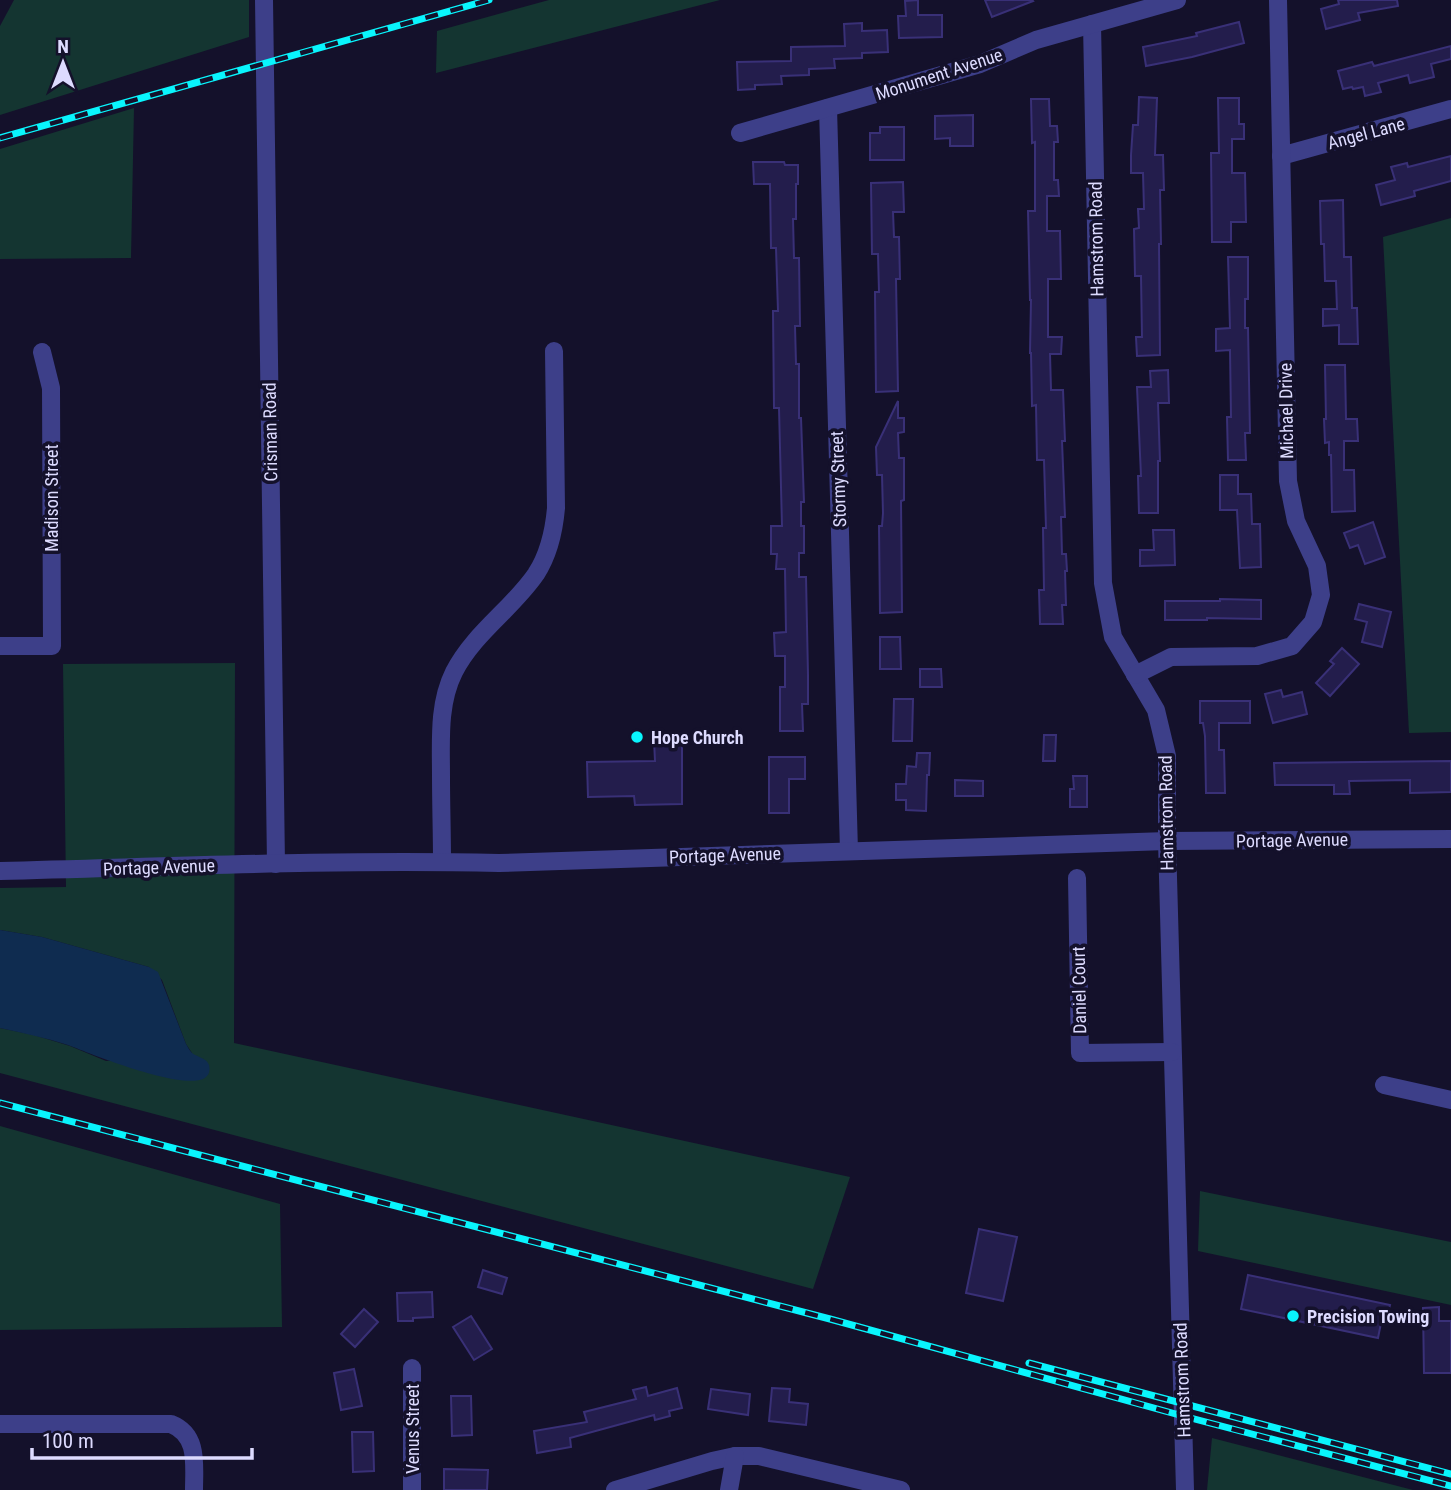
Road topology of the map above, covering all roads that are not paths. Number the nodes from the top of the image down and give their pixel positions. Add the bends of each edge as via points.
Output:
1 (264, 0) edge
2 (1177, 0) edge
3 (1278, 0) edge
4 (1092, 24) junction
5 (828, 108) junction
6 (1451, 109) edge
7 (740, 132) dead end
8 (1281, 156) junction
9 (554, 351) dead end
10 (42, 352) dead end
11 (0, 646) edge
12 (1135, 675) junction
13 (1451, 839) edge
14 (1167, 841) junction
15 (849, 851) junction
16 (442, 862) junction
17 (276, 864) junction
18 (0, 872) edge
19 (1077, 878) dead end
20 (1172, 1052) junction
21 (1384, 1085) dead end
22 (1451, 1100) edge
23 (412, 1368) dead end
24 (0, 1424) edge
25 (735, 1456) junction
26 (194, 1490) edge
27 (412, 1490) edge
28 (615, 1490) edge
29 (729, 1490) edge
30 (901, 1490) edge
31 (1185, 1490) edge

1 - 17 street, Crisman Road
2 - 4 street, Monument Avenue
3 - 8 street, Michael Drive
4 - 5 street, Monument Avenue via 1036,40 980,64
4 - 12 street, Hamstrom Road via 1103,583 1113,637
5 - 7 street, Monument Avenue
5 - 15 street, Stormy Street
6 - 8 street, Angel Lane
8 - 12 street, Michael Drive via 1288,481 1296,521 1317,566 1321,595 1313,622 1292,646 1257,656 1171,657
9 - 16 street via 553,532 535,575 468,649 448,687 441,723
10 - 11 street, Madison Street via 51,388 52,646
12 - 14 street, Hamstrom Road via 1156,710 1167,756
13 - 14 street, Portage Avenue
14 - 15 street, Portage Avenue
14 - 20 street, Hamstrom Road
15 - 16 street, Portage Avenue
16 - 17 street, Portage Avenue
17 - 18 street, Portage Avenue
19 - 20 street, Daniel Court via 1080,1053
20 - 31 street, Hamstrom Road
21 - 22 street
23 - 27 street, Venus Street
24 - 26 street via 171,1424 192,1444
25 - 28 street
25 - 29 street
25 - 30 street via 759,1456

